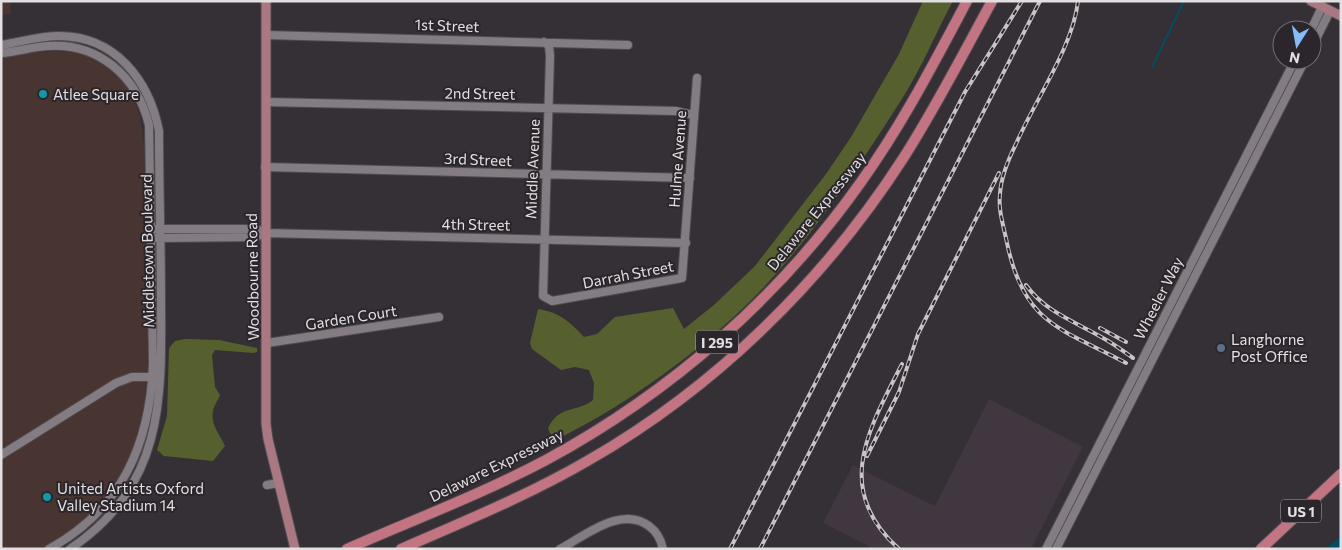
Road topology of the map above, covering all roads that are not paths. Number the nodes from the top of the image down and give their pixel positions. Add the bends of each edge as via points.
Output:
1 (266, 1) edge
2 (967, 1) edge
3 (992, 1) edge
4 (1311, 1) edge
5 (1326, 9) junction
6 (1341, 16) edge
7 (1318, 20) edge
8 (1322, 20) edge
9 (266, 35) junction
10 (544, 42) junction
11 (1, 45) edge
12 (628, 45) dead end
13 (1, 53) edge
14 (1290, 70) edge
15 (1300, 70) edge
16 (697, 78) dead end
17 (266, 102) junction
18 (548, 108) junction
19 (694, 115) junction
20 (265, 168) junction
21 (546, 174) junction
22 (690, 178) junction
23 (150, 229) junction
24 (265, 233) junction
25 (161, 234) junction
26 (151, 238) junction
27 (544, 239) junction
28 (686, 243) junction
29 (546, 299) joint
30 (438, 318) dead end
31 (267, 344) junction
32 (152, 377) junction
33 (162, 379) junction
34 (1, 454) edge
35 (1341, 474) edge
36 (278, 483) junction
37 (1341, 483) edge
38 (267, 485) dead end
39 (50, 549) edge
40 (70, 549) edge
41 (296, 549) edge
42 (347, 549) edge
43 (401, 549) edge
44 (560, 549) edge
45 (663, 549) edge
46 (1046, 549) edge
47 (1056, 549) edge
48 (1261, 549) edge
49 (1271, 549) edge

1 - 9 main road, Woodbourne Road
2 - 42 highway, Delaware Expressway / I 295 via 913,100 861,182 792,268 716,343 632,408 566,448 482,491
3 - 43 highway, I 295 via 932,112 876,198 813,277 755,337 688,393 600,454 522,496
4 - 5 main road
5 - 6 main road
5 - 7 street
5 - 8 street
9 - 10 street, 1st Street
9 - 17 main road, Woodbourne Road
10 - 12 street, 1st Street
10 - 18 street, Middle Avenue via 549,46 550,56
11 - 25 street, Middletown Boulevard via 43,37 72,38 106,49 130,68 149,95 158,125
13 - 23 street, Middletown Boulevard via 48,46 82,49 113,65 128,80 139,96 148,125
14 - 46 street, Wheeler Way
15 - 47 street, Wheeler Way
16 - 19 street, Hulme Avenue
17 - 18 street, 2nd Street
17 - 20 main road, Woodbourne Road
18 - 19 street, 2nd Street via 676,111
18 - 21 street, Middle Avenue
19 - 22 street, Hulme Avenue
20 - 21 street, 3rd Street
20 - 24 main road, Woodbourne Road
21 - 22 street, 3rd Street
21 - 27 street, Middle Avenue
22 - 28 street, Hulme Avenue
23 - 25 street, 4th Street
23 - 26 street, Middletown Boulevard
24 - 25 street, 4th Street via 256,237
24 - 27 street, 4th Street
24 - 31 main road, Woodbourne Road
25 - 26 street, 4th Street
25 - 33 street, Middletown Boulevard
26 - 32 street, Middletown Boulevard
27 - 28 street, 4th Street
27 - 29 street, Middle Avenue via 543,296
28 - 29 street, Darrah Street via 683,277 679,280 558,301
30 - 31 street, Garden Court
31 - 36 main road, Woodbourne Road via 267,432
32 - 33 street
32 - 34 street via 132,377 116,383
32 - 39 street, Middletown Boulevard via 146,426 129,470 111,499 72,535
33 - 40 street, Middletown Boulevard via 153,438 138,475 112,512
35 - 48 highway, US 1
36 - 38 street
36 - 41 main road, Woodbourne Road
37 - 49 highway, US 1
44 - 45 street via 610,522 629,518 651,527

